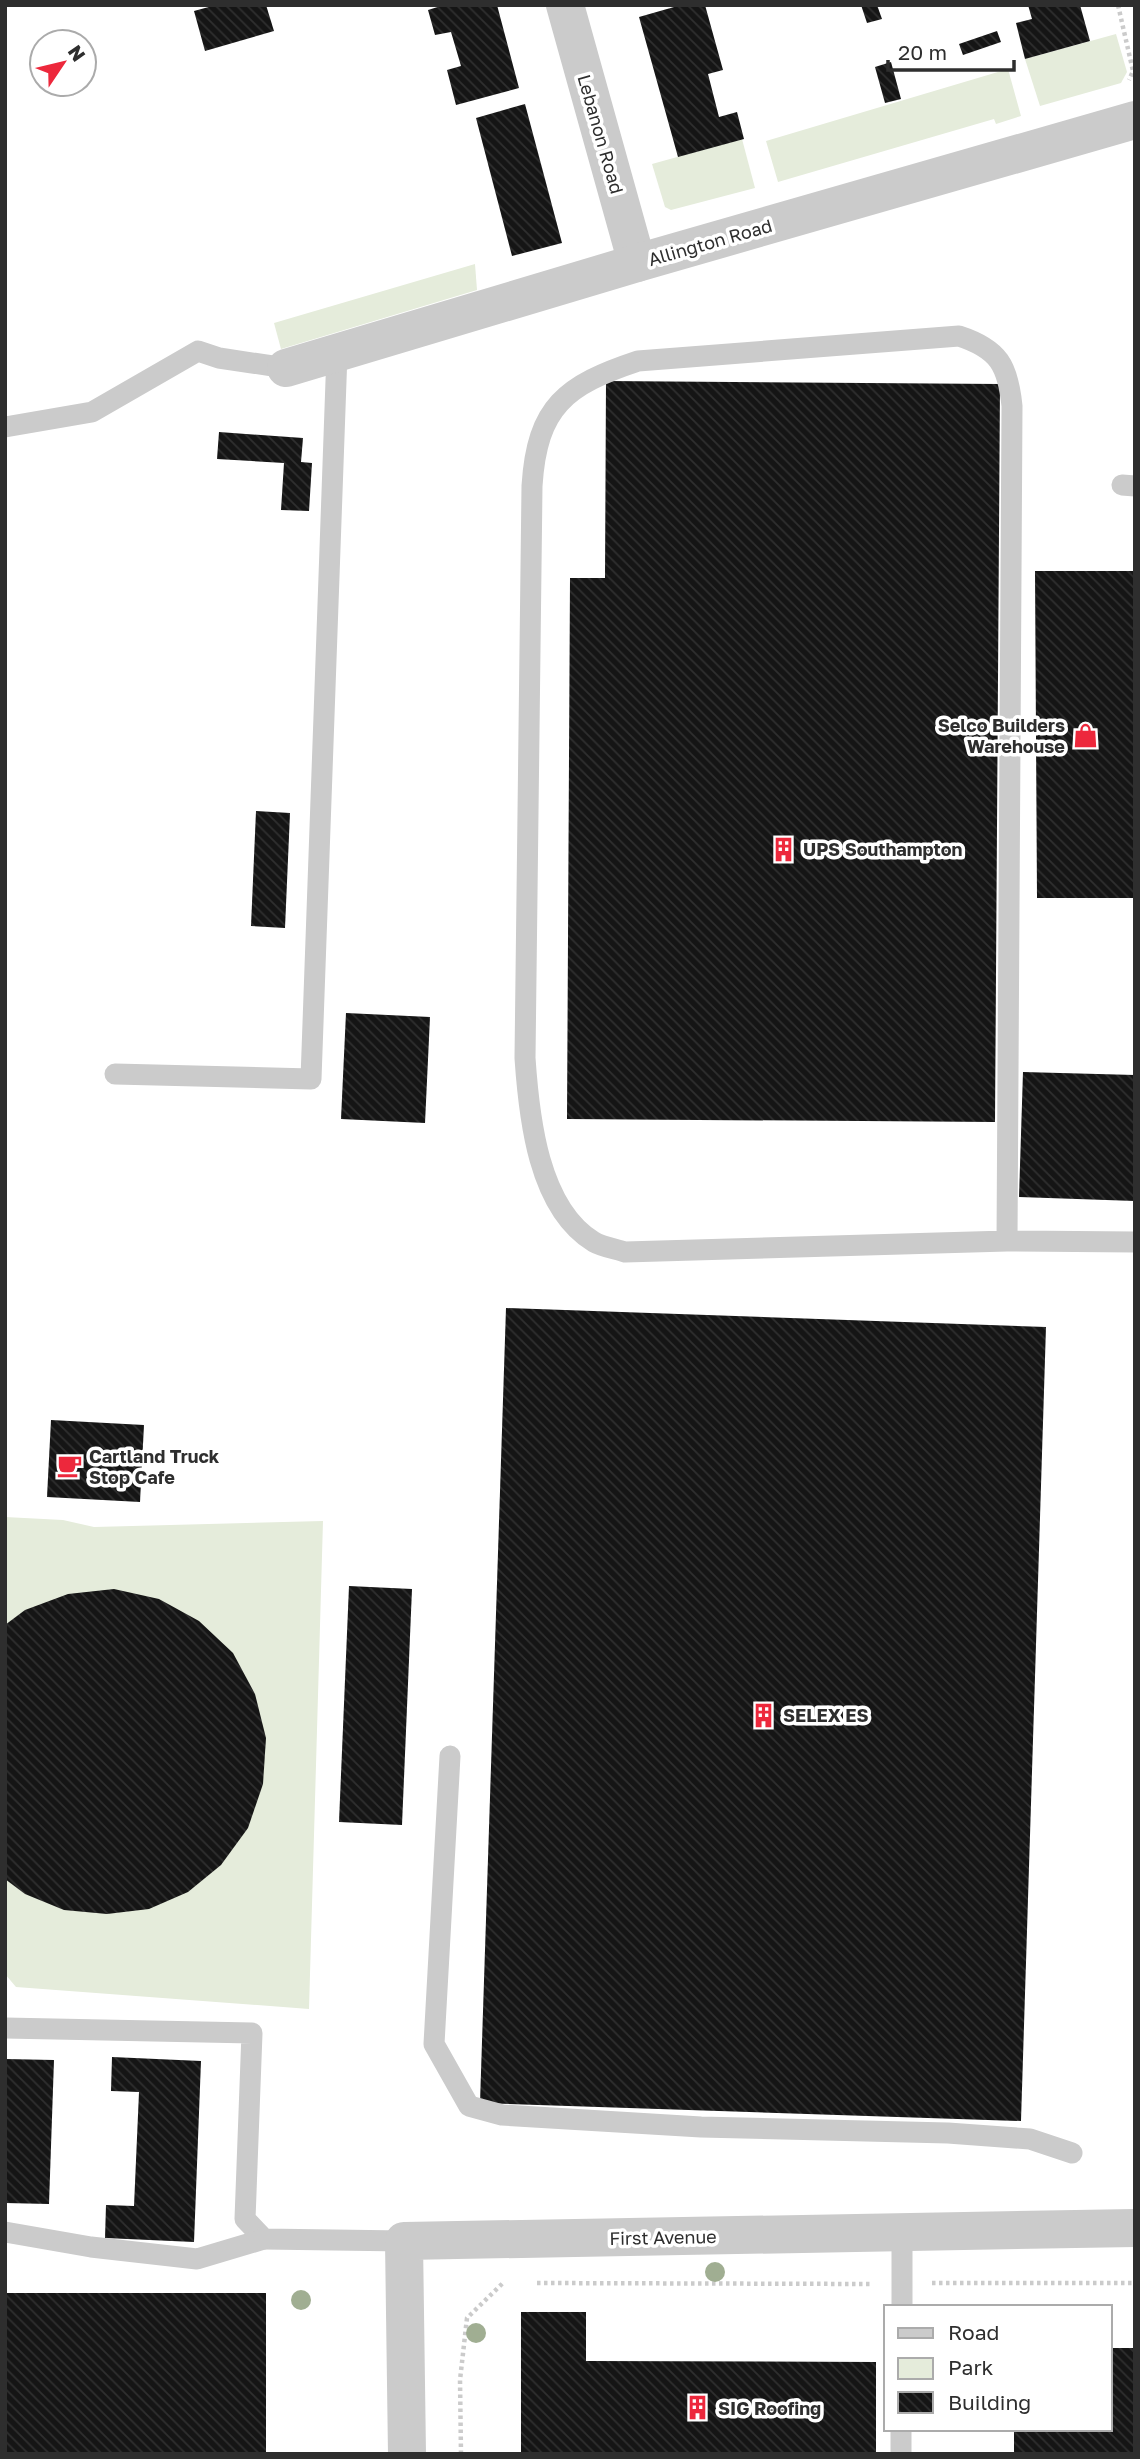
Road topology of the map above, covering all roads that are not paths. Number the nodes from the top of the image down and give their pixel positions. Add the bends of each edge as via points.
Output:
1 (565, 5) edge
2 (1135, 120) edge
3 (637, 263) junction
4 (337, 353) junction
5 (286, 368) joint
6 (5, 427) edge
7 (115, 1074) dead end
8 (1007, 1241) junction
9 (1135, 1242) edge
10 (450, 1756) dead end
11 (5, 2028) edge
12 (1072, 2153) dead end
13 (1135, 2228) edge
14 (5, 2232) edge
15 (902, 2233) junction
16 (264, 2239) junction
17 (404, 2241) junction
18 (902, 2305) edge
19 (901, 2431) edge
20 (407, 2454) edge
21 (901, 2454) edge

1 - 3 street, Lebanon Road
2 - 3 street, Allington Road
3 - 4 street, Allington Road
4 - 5 street, Allington Road
4 - 7 lane via 311,1079
5 - 6 lane via 198,351 92,412
8 - 8 lane via 625,1252 595,1242 571,1222 552,1191 528,1111 525,1058 532,486 534,451 547,420 566,393 595,375 638,361 959,336 979,342 997,356 1009,380
8 - 9 lane
10 - 12 lane via 434,2044 468,2106 502,2115 688,2127 1030,2139
11 - 16 lane via 252,2033 245,2219
13 - 15 street, First Avenue
14 - 16 lane via 197,2259
15 - 17 street, First Avenue
15 - 18 lane
16 - 17 lane
17 - 20 street
19 - 21 lane

